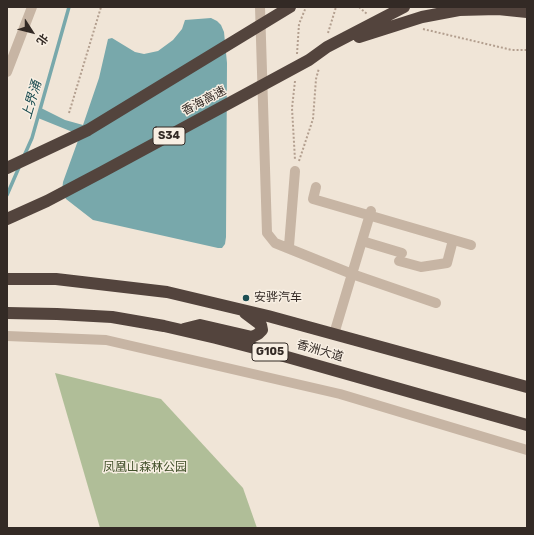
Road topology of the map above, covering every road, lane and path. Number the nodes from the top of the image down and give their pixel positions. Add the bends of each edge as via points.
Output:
1 (32, 7) edge
2 (101, 7) edge
3 (260, 7) edge
4 (290, 7) edge
5 (306, 7) edge
6 (336, 7) edge
7 (359, 7) edge
8 (404, 7) edge
9 (527, 12) edge
10 (369, 15) dead end
11 (423, 29) dead end
12 (327, 41) junction
13 (527, 50) edge
14 (297, 55) dead end
15 (320, 65) dead end
16 (7, 72) edge
17 (295, 78) dead end
18 (69, 113) dead end
19 (7, 168) edge
20 (295, 171) junction
21 (316, 187) dead end
22 (370, 213) junction
23 (7, 219) edge
24 (453, 240) junction
25 (362, 241) junction
26 (471, 245) dead end
27 (289, 246) dead end
28 (352, 274) junction
29 (7, 279) edge
30 (436, 302) dead end
31 (233, 307) junction
32 (7, 313) edge
33 (181, 330) junction
34 (334, 334) junction
35 (7, 336) edge
36 (527, 387) edge
37 (527, 425) edge
38 (527, 450) edge

1 - 16 street
2 - 18 path
3 - 28 street via 267,233 276,243
4 - 19 highway, bridge via 88,130
5 - 14 path via 299,24
6 - 12 path
7 - 10 path
8 - 12 highway, S34, bridge
9 - 12 highway, bridge via 498,9 459,10
11 - 13 path via 512,50
12 - 23 highway, 香海高速 / S34, bridge via 309,60 123,161
15 - 20 path via 316,80 313,120
17 - 20 path via 292,108
20 - 27 street
21 - 22 street via 313,199
22 - 24 street
22 - 25 street
24 - 25 street via 447,263 421,267
24 - 26 street
25 - 28 street
28 - 30 street
28 - 34 street
29 - 31 highway, 香洲大道 via 56,279 128,287 167,292
31 - 33 highway via 249,315 261,325 262,330 252,337 200,325
31 - 34 highway, 香洲大道
32 - 33 highway, 香洲大道 / G105 via 112,317
33 - 37 highway, 香洲大道 / G105 via 266,351
34 - 36 highway, 香洲大道
35 - 38 street via 106,340 340,394

